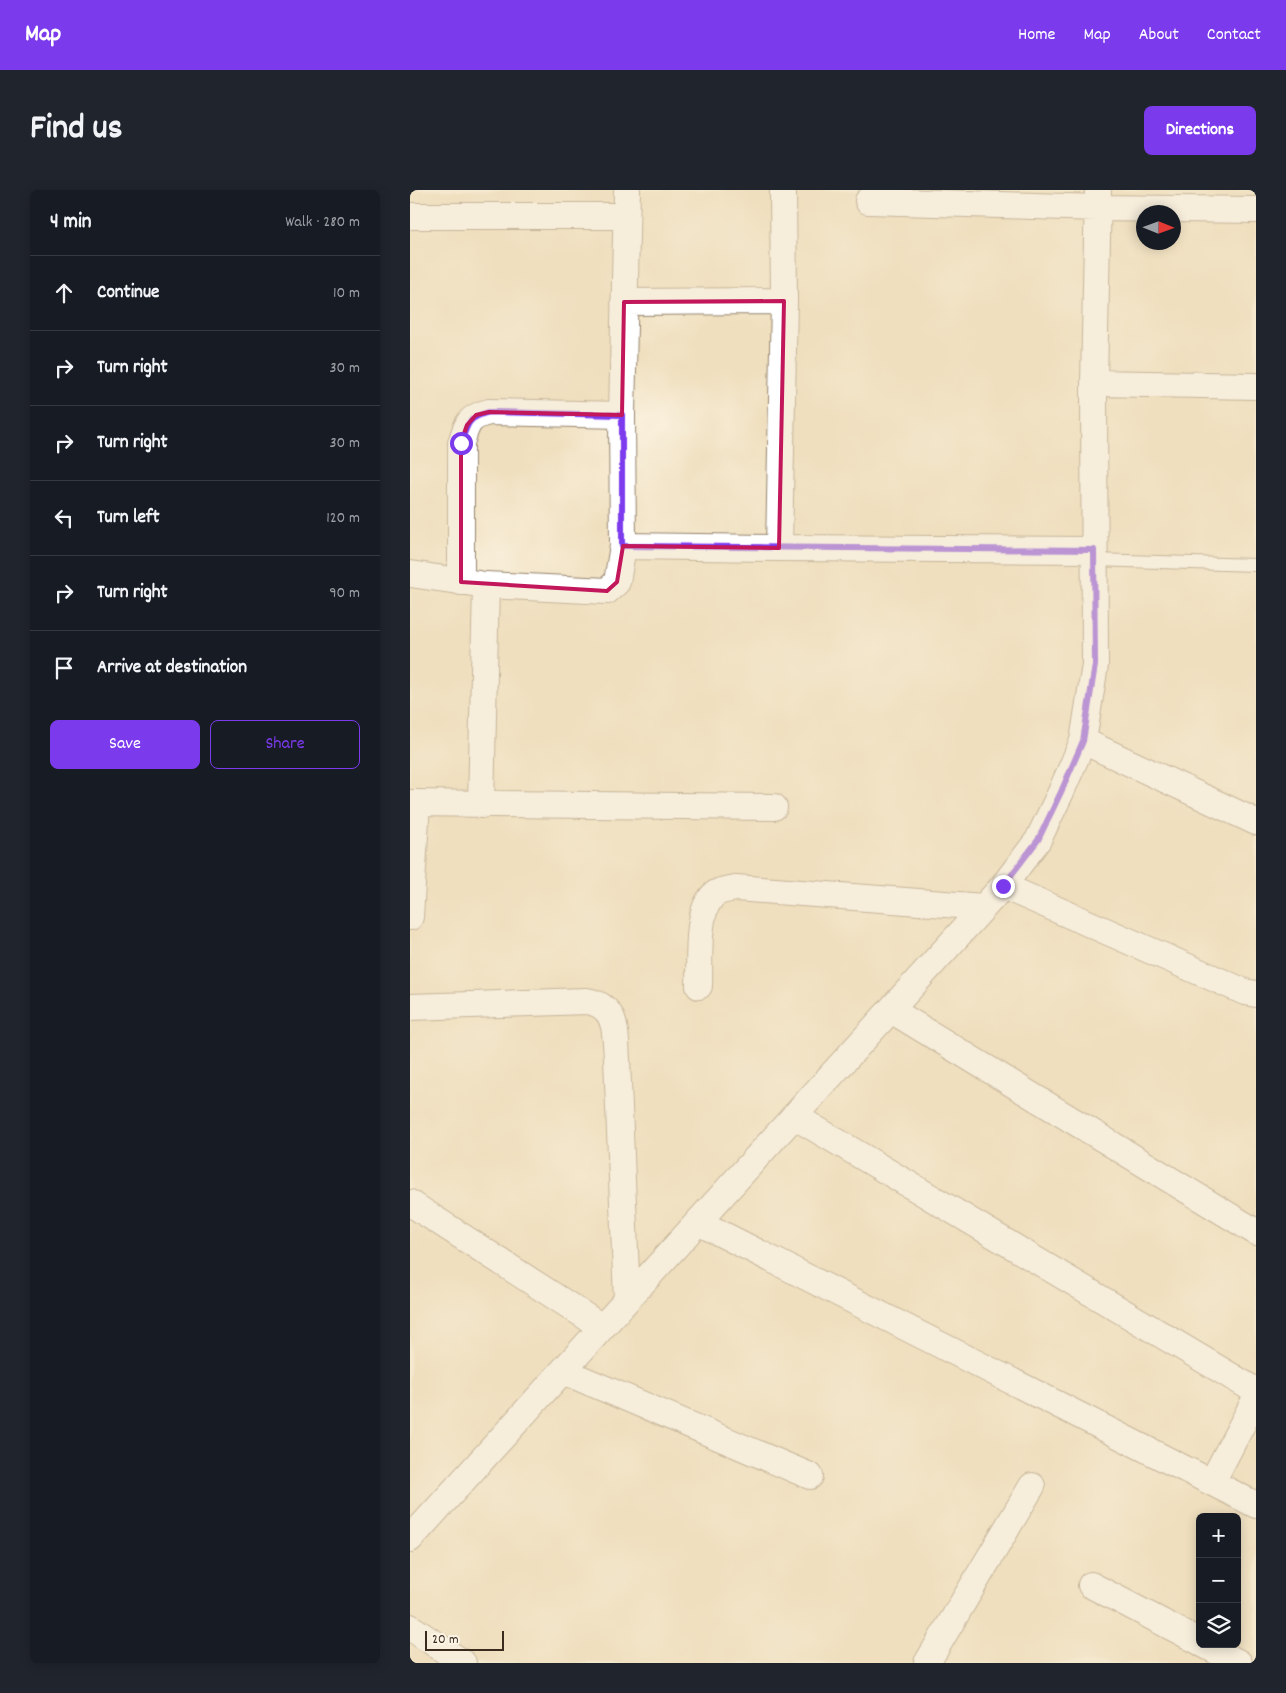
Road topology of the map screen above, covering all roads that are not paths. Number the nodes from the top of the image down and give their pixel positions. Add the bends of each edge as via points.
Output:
1 (626, 190) edge
2 (783, 190) edge
3 (1098, 199) edge
4 (868, 202) dead end
5 (1256, 210) edge
6 (413, 216) dead end
7 (626, 216) junction
8 (784, 301) junction
9 (624, 302) junction
10 (1094, 383) junction
11 (1256, 386) edge
12 (622, 415) junction
13 (622, 546) junction
14 (778, 548) junction
15 (1094, 555) junction
16 (1256, 565) edge
17 (410, 574) edge
18 (473, 583) junction
19 (1083, 741) junction
20 (414, 803) edge
21 (480, 805) junction
22 (774, 807) dead end
23 (1256, 822) edge
24 (1003, 886) junction
25 (984, 907) junction
26 (410, 917) edge
27 (699, 986) dead end
28 (1256, 994) edge
29 (410, 1007) edge
30 (891, 1010) junction
31 (794, 1116) junction
32 (410, 1203) edge
33 (698, 1222) junction
34 (1256, 1232) edge
35 (627, 1299) junction
36 (602, 1327) junction
37 (563, 1371) junction
38 (1256, 1391) edge
39 (1256, 1398) edge
40 (810, 1476) dead end
41 (1212, 1482) junction
42 (1032, 1486) dead end
43 (1256, 1505) edge
44 (412, 1534) edge
45 (1091, 1586) dead end
46 (410, 1627) edge
47 (1196, 1640) edge
48 (1211, 1648) edge
49 (463, 1663) edge
50 (926, 1663) edge
51 (1239, 1663) edge

1 - 7 street
2 - 8 street
3 - 4 street
3 - 5 street
3 - 10 street
6 - 7 street
7 - 9 street
8 - 9 street
8 - 14 street
9 - 12 street
10 - 11 street
10 - 15 street
12 - 13 street
12 - 18 street via 489,412 476,415 467,425 461,443
13 - 14 street
13 - 18 street via 617,582 607,591
14 - 15 street
15 - 16 lane
15 - 19 street via 1095,665
17 - 18 street
18 - 21 street
19 - 23 street
19 - 24 street via 1038,840
20 - 21 street
20 - 26 street
21 - 22 street
24 - 25 street
24 - 28 street
25 - 27 street via 736,888 722,890 711,896 703,911
25 - 30 street
29 - 35 street via 587,1001 599,1003 608,1011 614,1027 618,1059
30 - 31 street
30 - 34 street
31 - 33 street
31 - 38 street
32 - 36 street
33 - 35 street
33 - 41 street
35 - 36 street
36 - 37 street
37 - 40 street
37 - 44 street
39 - 41 street
41 - 43 street
42 - 50 street
45 - 47 street
46 - 49 street
48 - 51 street

